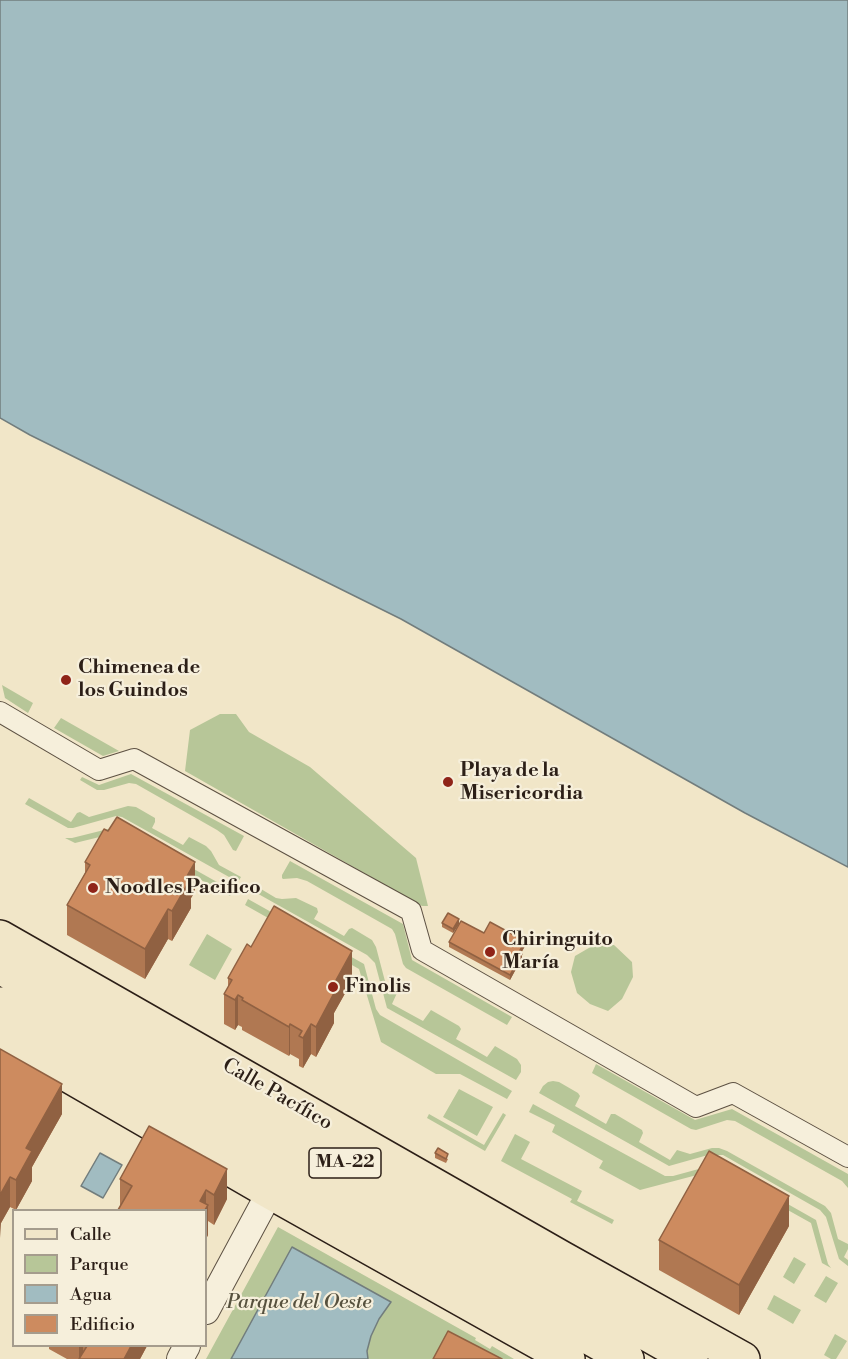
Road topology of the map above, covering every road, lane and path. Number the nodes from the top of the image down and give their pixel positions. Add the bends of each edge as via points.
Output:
1 (0, 712) edge
2 (0, 937) edge
3 (0, 967) edge
4 (0, 1004) edge
5 (0, 1036) edge
6 (848, 1158) edge
7 (270, 1192) junction
8 (207, 1309) edge
9 (566, 1358) edge
10 (627, 1359) edge
11 (691, 1359) edge
12 (743, 1359) edge

1 - 6 street via 99,770 134,759 411,911 422,950 696,1107 733,1093
2 - 12 main road, Calle Pacífico
3 - 11 main road, Calle Pacífico / MA-22
4 - 10 main road, MA-22
5 - 7 main road
7 - 8 street
7 - 9 main road

